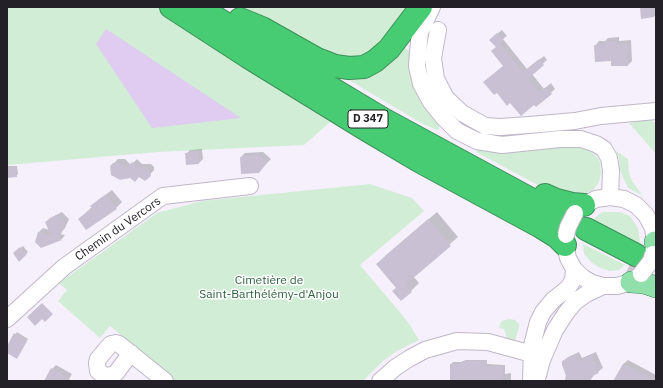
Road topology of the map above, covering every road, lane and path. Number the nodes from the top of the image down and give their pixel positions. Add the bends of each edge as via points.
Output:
1 (171, 7) edge
2 (180, 7) edge
3 (199, 7) edge
4 (221, 7) edge
5 (421, 7) edge
6 (432, 7) edge
7 (240, 19) junction
8 (438, 30) dead end
9 (656, 110) edge
10 (250, 186) dead end
11 (610, 197) junction
12 (651, 212) edge
13 (573, 225) junction
14 (645, 262) edge
15 (574, 269) junction
16 (603, 286) junction
17 (7, 319) edge
18 (131, 353) dead end
19 (532, 354) junction
20 (165, 381) edge
21 (380, 381) edge
22 (531, 381) edge
23 (537, 381) edge

1 - 13 highway via 365,130 557,237
2 - 13 highway, D 347 via 363,116
3 - 13 highway, D 347 via 383,119
4 - 7 highway
5 - 7 highway via 389,49 375,61 364,67 349,68 317,59 262,28
6 - 11 street via 420,32 417,66 421,84 443,117 458,131 483,142 502,145 560,139 596,144 604,149 609,158
7 - 13 highway via 337,81 500,173 535,191 572,204
8 - 9 street via 433,58 436,79 446,98 462,113 485,126 529,126
10 - 17 street, Chemin du Vercors via 163,196 64,267
11 - 12 street via 624,199
11 - 13 street via 596,199
12 - 14 street via 653,228
13 - 14 highway, D 347
13 - 15 street via 568,258
14 - 16 street via 617,286
15 - 16 street via 592,283
15 - 19 street via 573,280 568,288 552,300 538,322
16 - 23 street via 575,302 566,313 555,330 542,360
18 - 20 street
19 - 21 street via 488,342 457,341 425,350 396,367
19 - 22 street

